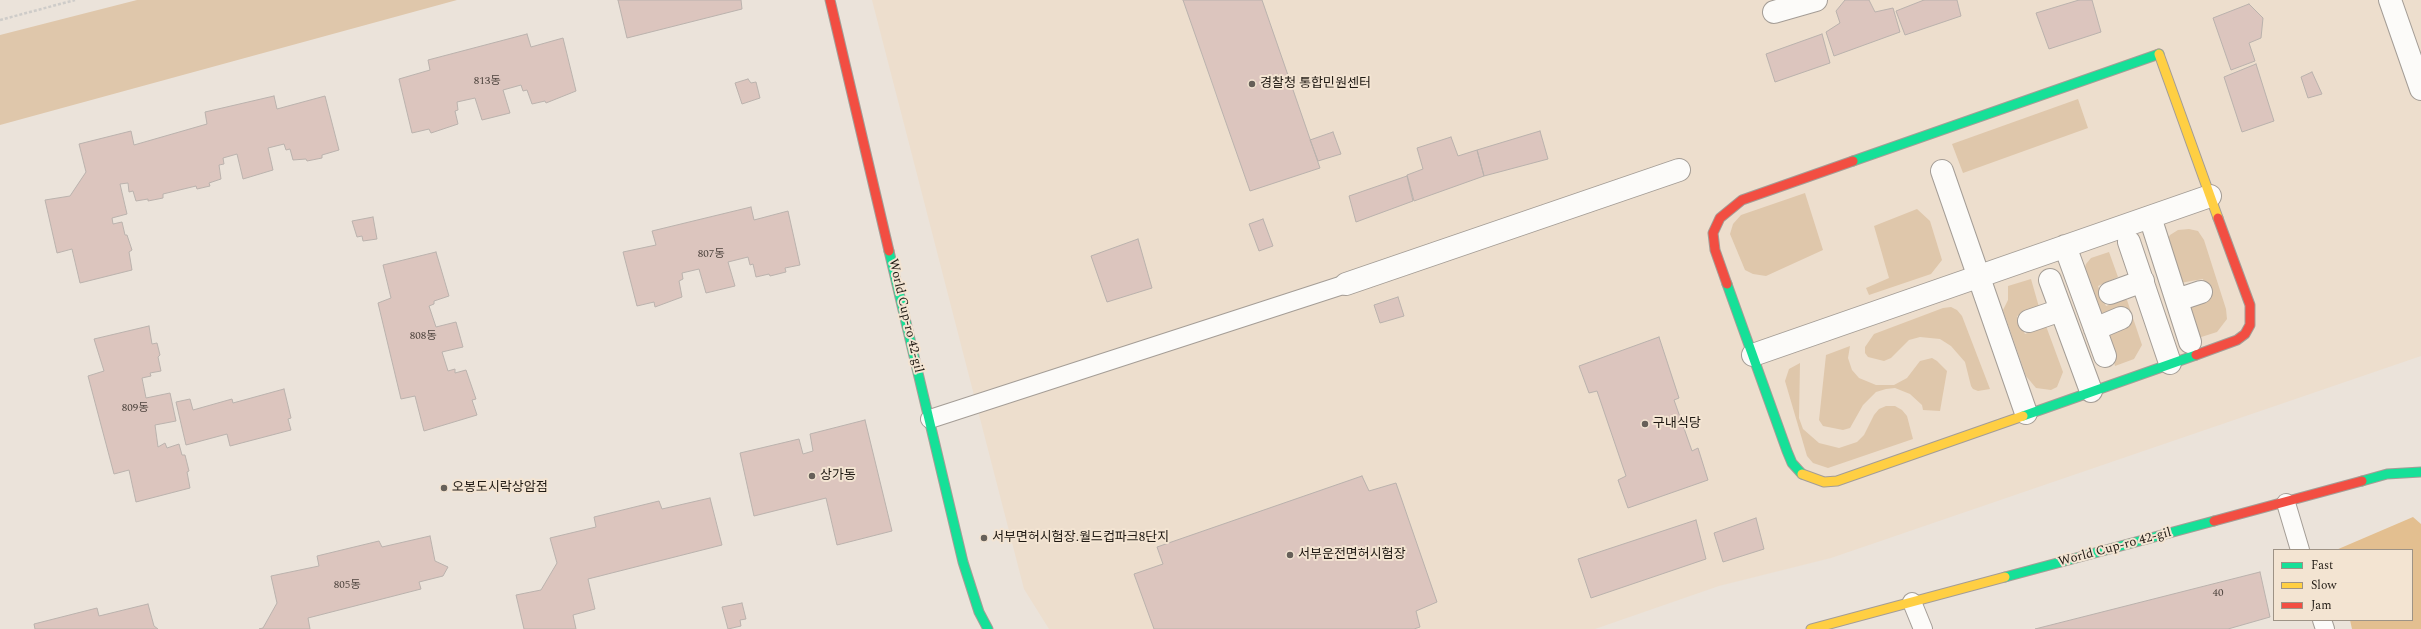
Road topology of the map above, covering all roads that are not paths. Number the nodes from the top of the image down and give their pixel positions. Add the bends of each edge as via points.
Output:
1 (830, 0) edge
2 (1816, 0) edge
3 (2390, 0) edge
4 (1774, 12) dead end
5 (2421, 89) edge
6 (1679, 170) dead end
7 (1942, 171) dead end
8 (2210, 196) junction
9 (2150, 217) junction
10 (2129, 242) dead end
11 (2065, 246) junction
12 (1978, 276) junction
13 (2050, 280) dead end
14 (2143, 281) junction
15 (1346, 284) joint
16 (2200, 292) dead end
17 (2110, 293) dead end
18 (2177, 300) junction
19 (2061, 310) junction
20 (2122, 318) dead end
21 (2029, 321) dead end
22 (2095, 329) junction
23 (2190, 342) dead end
24 (1753, 355) junction
25 (2105, 356) dead end
26 (2170, 363) junction
27 (2091, 391) junction
28 (2026, 413) junction
29 (930, 419) junction
30 (2421, 472) edge
31 (2286, 503) junction
32 (2300, 549) edge
33 (1912, 602) junction
34 (988, 629) edge
35 (1811, 629) edge
36 (1923, 629) edge

1 - 29 street, World Cup-ro 42-gil
2 - 4 street
3 - 5 street
6 - 15 street
7 - 12 street
8 - 9 street
8 - 24 street via 2159,54 1734,204 1716,225 1713,242
8 - 26 street via 2250,305 2250,325 2245,334 2237,340
9 - 11 street
9 - 18 street
10 - 14 street
11 - 12 street
11 - 22 street
12 - 24 street
12 - 28 street
13 - 19 street
14 - 17 street
14 - 26 street
15 - 29 lane
16 - 18 street
18 - 23 street
19 - 21 street
19 - 27 street
20 - 22 street
22 - 25 street
24 - 28 street via 1792,463 1806,476 1824,482 1837,481
26 - 27 street
27 - 28 street
29 - 34 street, World Cup-ro 42-gil via 963,562 979,612
30 - 31 street, World Cup-ro 42-gil via 2387,474
31 - 32 lane
31 - 33 street, World Cup-ro 42-gil
33 - 35 street, World Cup-ro 42-gil
33 - 36 lane

